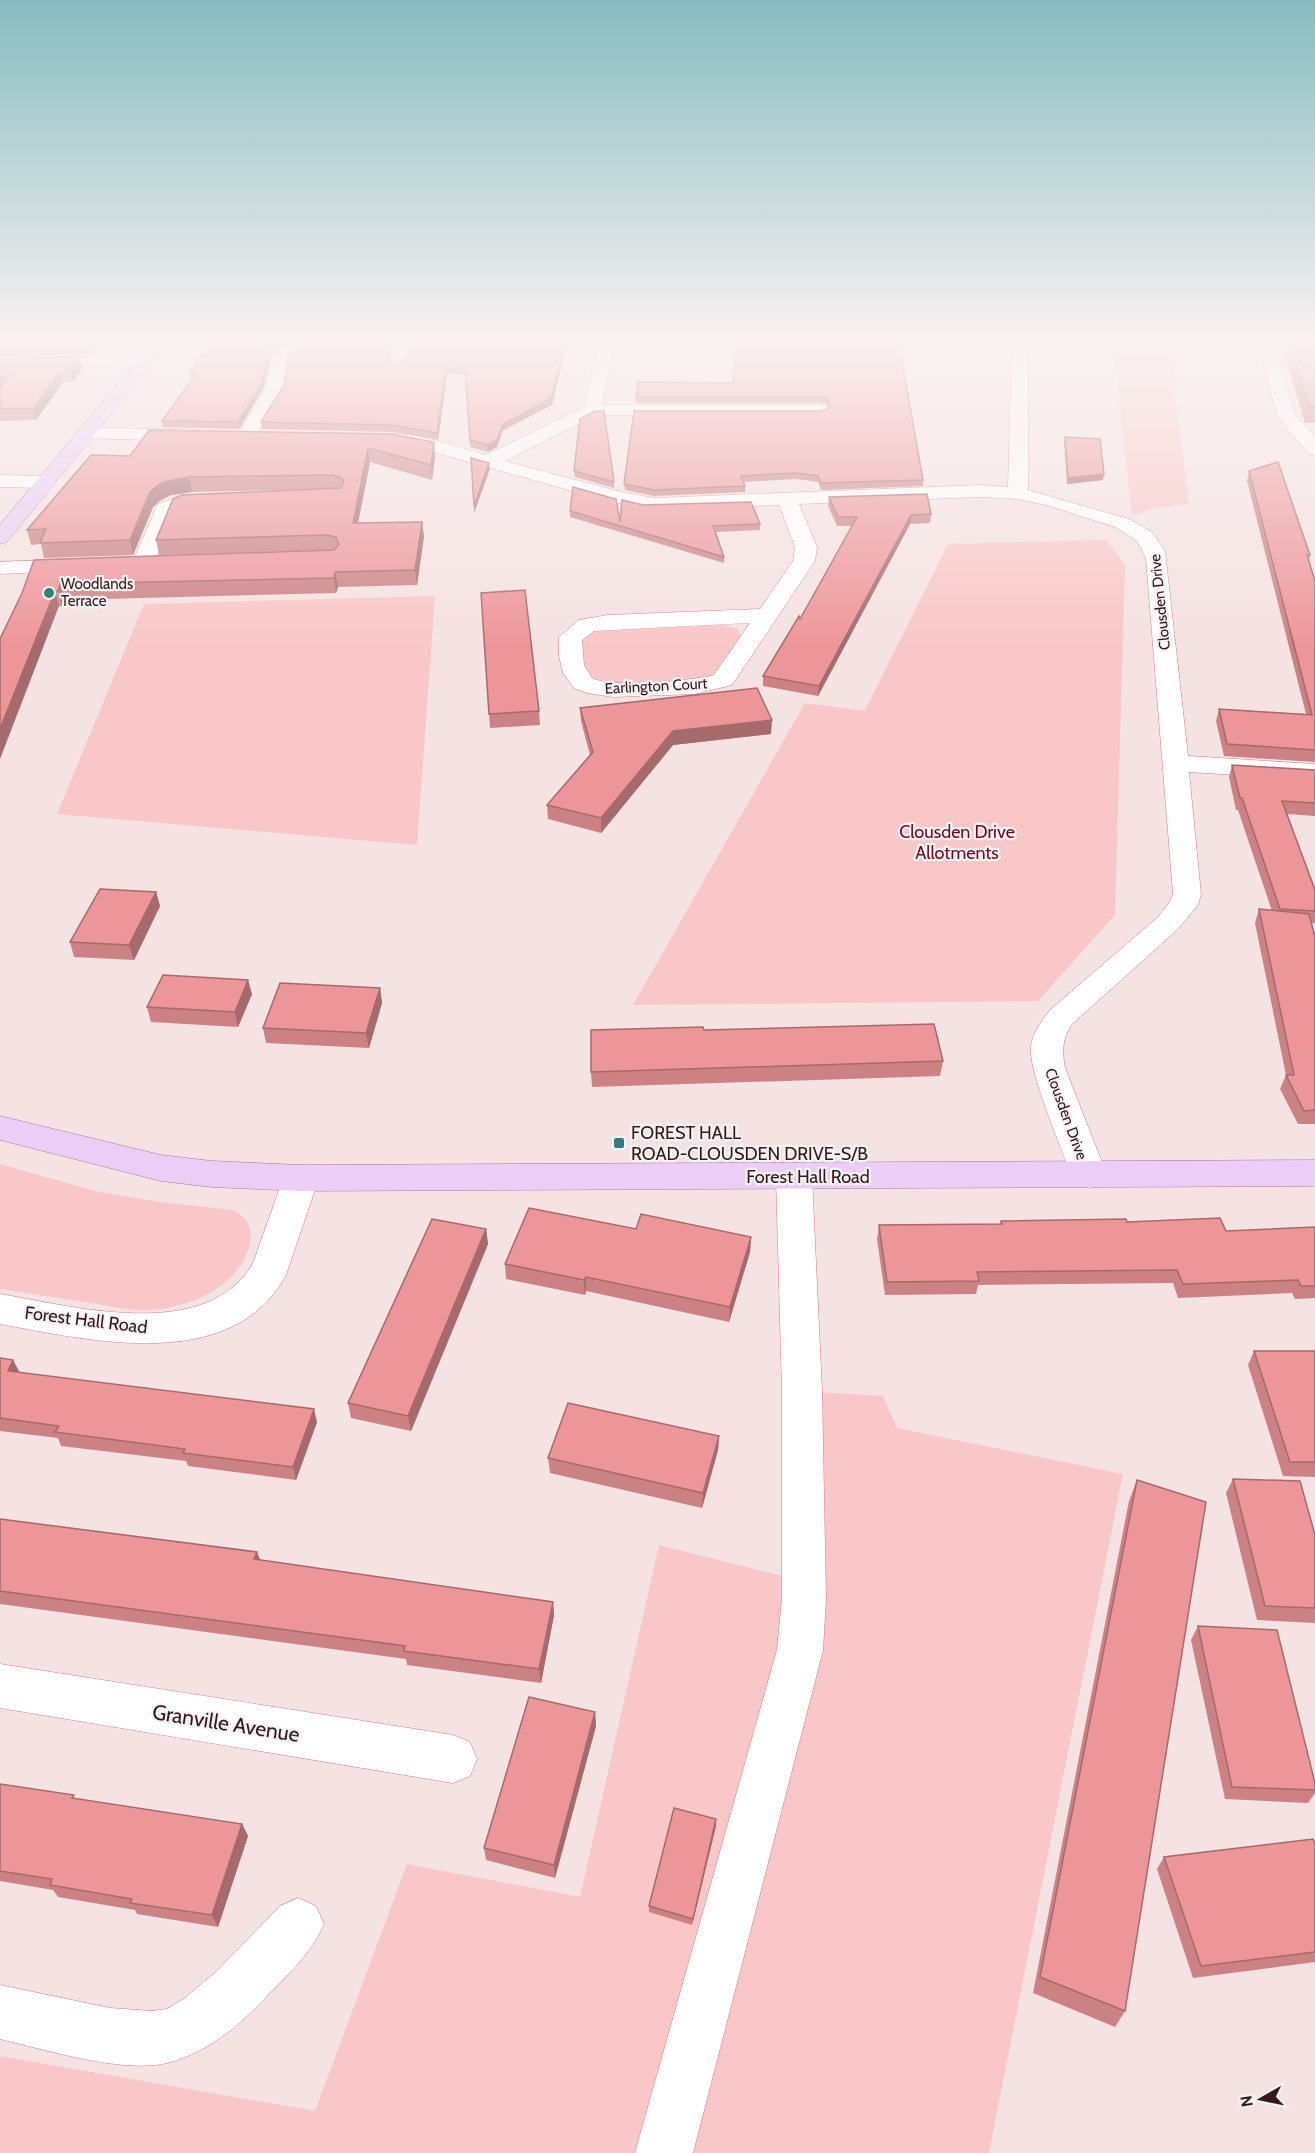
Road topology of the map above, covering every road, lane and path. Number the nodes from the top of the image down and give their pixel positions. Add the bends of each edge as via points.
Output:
1 (78, 444) edge
2 (425, 444) edge
3 (523, 444) edge
4 (1019, 444) edge
5 (490, 461) junction
6 (0, 481) edge
7 (45, 482) junction
8 (1018, 493) junction
9 (231, 499) edge
10 (787, 500) junction
11 (0, 538) edge
12 (166, 562) edge
13 (143, 563) junction
14 (95, 564) edge
15 (119, 564) edge
16 (0, 567) edge
17 (766, 616) junction
18 (1174, 763) junction
19 (1315, 772) edge
20 (0, 1128) edge
21 (1315, 1173) edge
22 (1089, 1175) junction
23 (794, 1177) junction
24 (301, 1178) junction
25 (0, 1309) edge
26 (0, 1686) edge
27 (453, 1759) dead end
28 (298, 1924) dead end
29 (0, 2012) edge
30 (664, 2153) edge

1 - 7 main road
2 - 5 street, Clousden Drive
3 - 5 street
4 - 8 street
5 - 10 street, Clousden Drive via 636,502
6 - 7 street
7 - 11 main road
8 - 10 street, Clousden Drive via 980,491
8 - 18 street, Clousden Drive via 1122,524 1142,534 1155,549
9 - 13 street via 179,502 165,508
10 - 17 street, Earlington Court via 806,554
12 - 13 street
13 - 15 street
14 - 16 street
17 - 17 street, Earlington Court via 728,676 714,684 601,690 582,682 573,671 571,637 587,626
18 - 19 street
18 - 22 street, Clousden Drive via 1187,880 1183,905 1168,923 1061,1017 1046,1041 1049,1068
20 - 24 main road, Forest Hall Road via 161,1168
21 - 22 main road, Forest Hall Road
22 - 23 main road, Forest Hall Road
23 - 24 main road, Forest Hall Road
23 - 30 street via 802,1426 804,1599 800,1650
24 - 25 street, Forest Hall Road via 267,1275 241,1304 225,1312 198,1322 148,1329
26 - 27 street, Granville Avenue
28 - 29 street via 222,2003 190,2026 165,2036 138,2039

